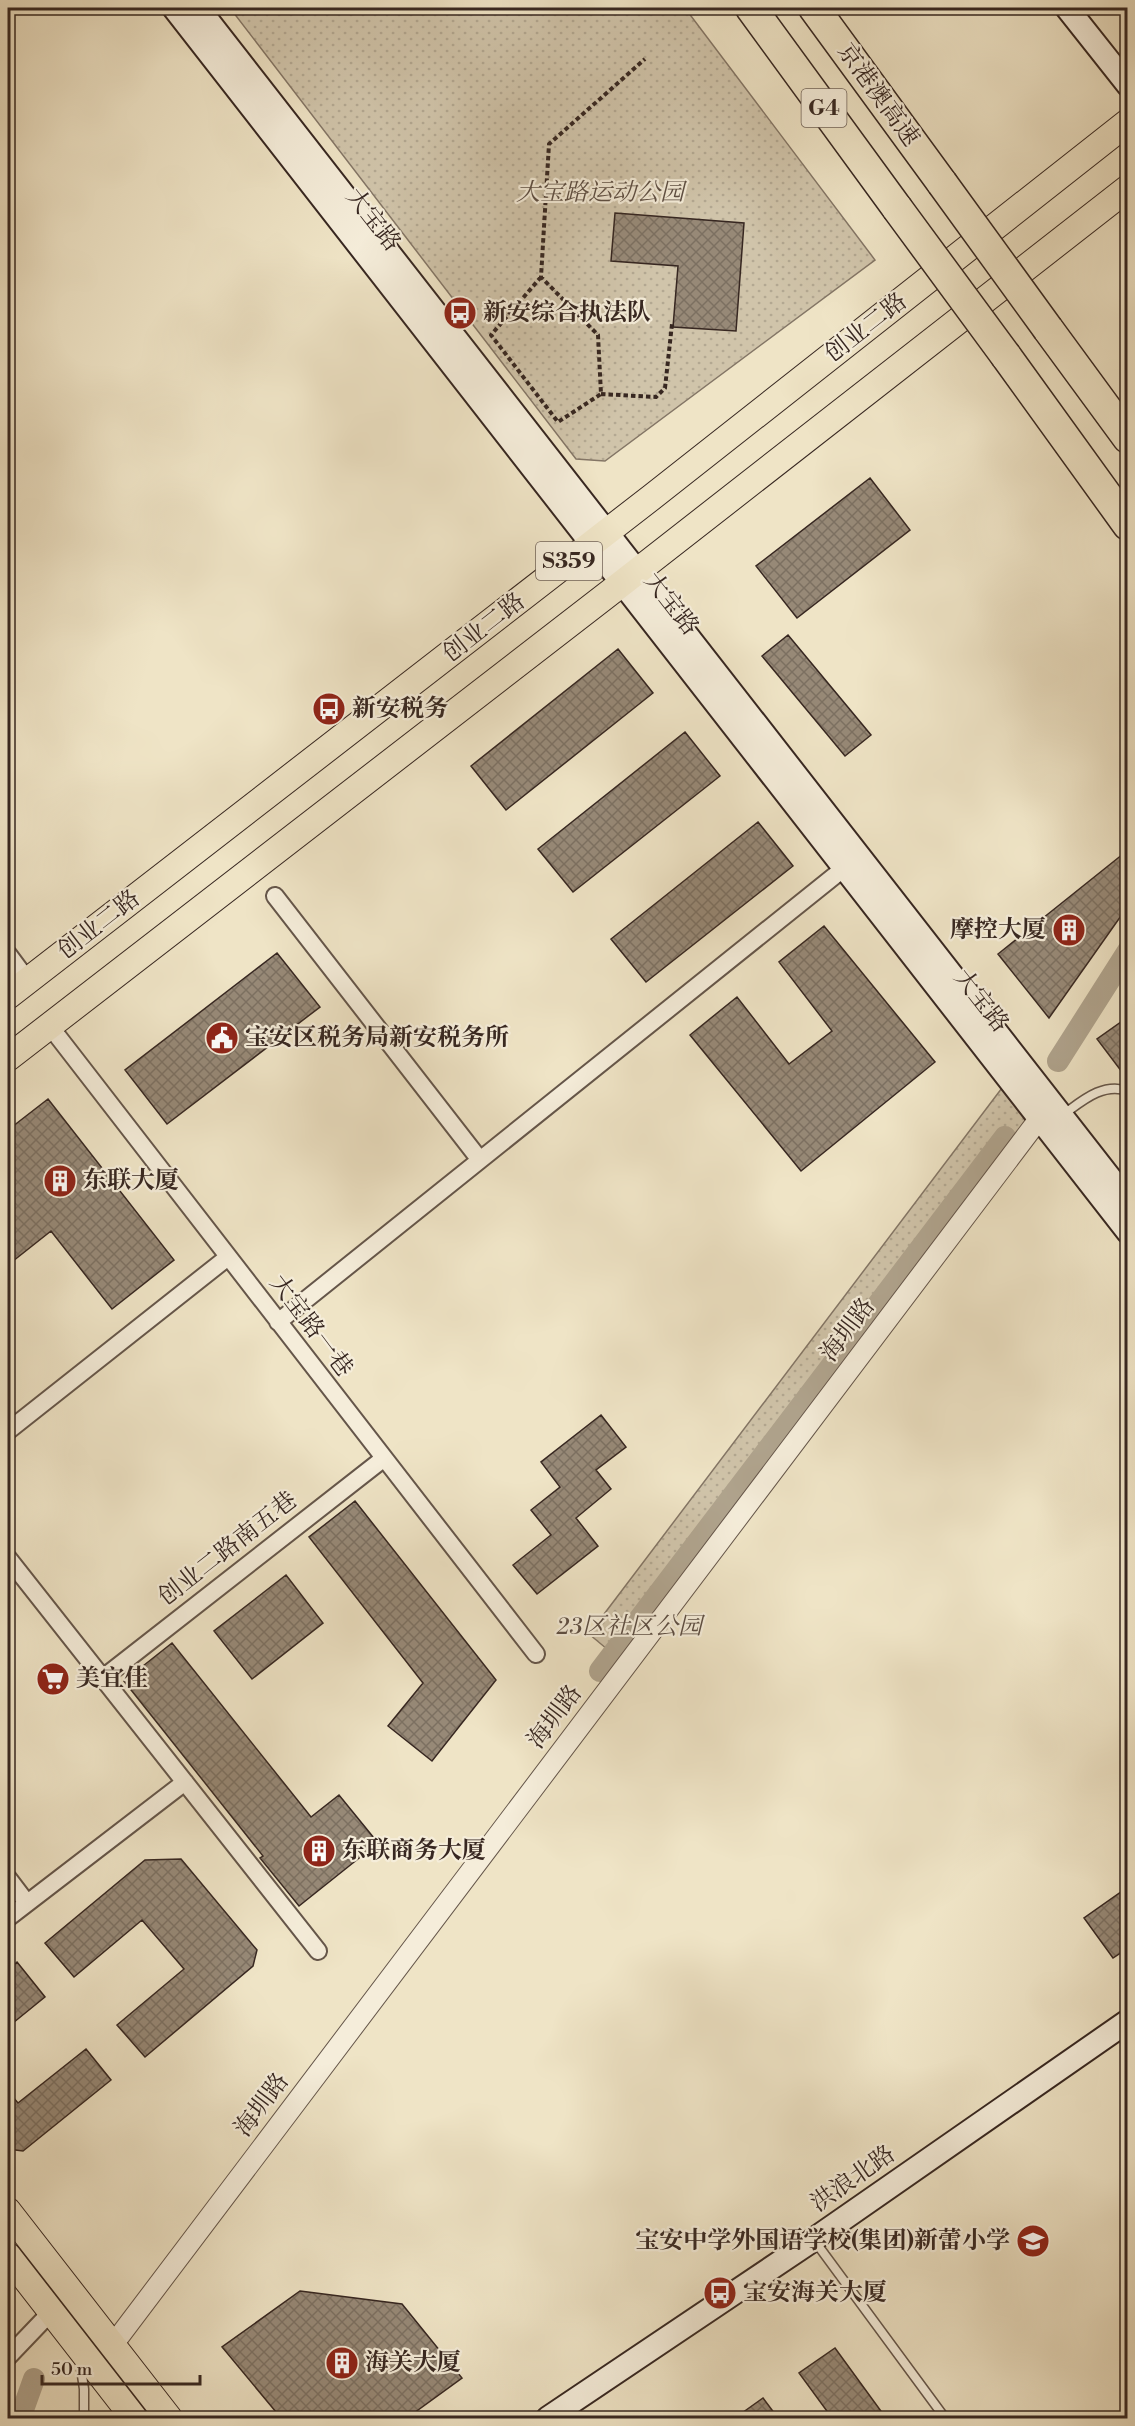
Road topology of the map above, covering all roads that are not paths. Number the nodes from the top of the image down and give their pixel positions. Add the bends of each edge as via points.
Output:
1 (174, 8) edge
2 (198, 8) edge
3 (751, 8) edge
4 (814, 8) edge
5 (1067, 8) edge
6 (1128, 85) edge
7 (1128, 122) edge
8 (1128, 188) edge
9 (1128, 438) edge
10 (1128, 525) edge
11 (598, 539) junction
12 (629, 578) junction
13 (851, 863) junction
14 (275, 896) dead end
15 (8, 954) edge
16 (28, 981) junction
17 (8, 996) edge
18 (49, 1025) junction
19 (8, 1058) edge
20 (1128, 1091) edge
21 (1050, 1118) junction
22 (480, 1160) junction
23 (1128, 1202) edge
24 (1128, 1232) edge
25 (228, 1257) junction
26 (278, 1322) junction
27 (8, 1431) edge
28 (383, 1459) junction
29 (8, 1558) edge
30 (536, 1654) dead end
31 (103, 1678) junction
32 (185, 1782) junction
33 (8, 1878) edge
34 (27, 1903) junction
35 (8, 1918) edge
36 (318, 1950) dead end
37 (1128, 2021) edge
38 (8, 2211) edge
39 (813, 2240) junction
40 (8, 2256) edge
41 (51, 2312) junction
42 (74, 2341) junction
43 (112, 2346) junction
44 (8, 2357) edge
45 (84, 2418) edge
46 (134, 2418) edge
47 (169, 2418) edge
48 (548, 2418) edge
49 (945, 2418) edge

1 - 11 main road, 大宝路
2 - 11 main road, 大宝路
3 - 10 highway, G4, bridge
4 - 9 highway, 京港澳高速 / G4, bridge
5 - 6 main road
7 - 11 main road, 创业二路 / S359
8 - 12 main road, 创业二路 / S359
11 - 12 main road, 大宝路
11 - 16 main road, 创业二路 / S359
12 - 13 main road, 大宝路
12 - 18 main road, 创业二路 / S359
13 - 21 main road, 大宝路
13 - 22 street
14 - 22 street
15 - 16 street
16 - 17 main road, 创业二路 / S359
18 - 19 main road, 创业二路 / S359
18 - 25 street, 大宝路一巷
20 - 21 lane via 1109,1089 1088,1096
21 - 23 main road, 大宝路
21 - 24 main road, 大宝路
21 - 43 street, 海圳路
22 - 26 street
25 - 26 street, 大宝路一巷
25 - 27 street
26 - 28 street, 大宝路一巷
28 - 30 street, 大宝路一巷
28 - 31 street, 创业二路南五巷
29 - 31 street
31 - 32 street
32 - 34 street
32 - 36 street
33 - 34 street
34 - 35 street
37 - 39 main road, 洪浪北路
38 - 43 main road
39 - 48 main road, 洪浪北路
39 - 49 lane
40 - 41 main road
41 - 42 main road
41 - 44 street
42 - 45 lane via 84,2389
42 - 46 main road
43 - 47 main road

